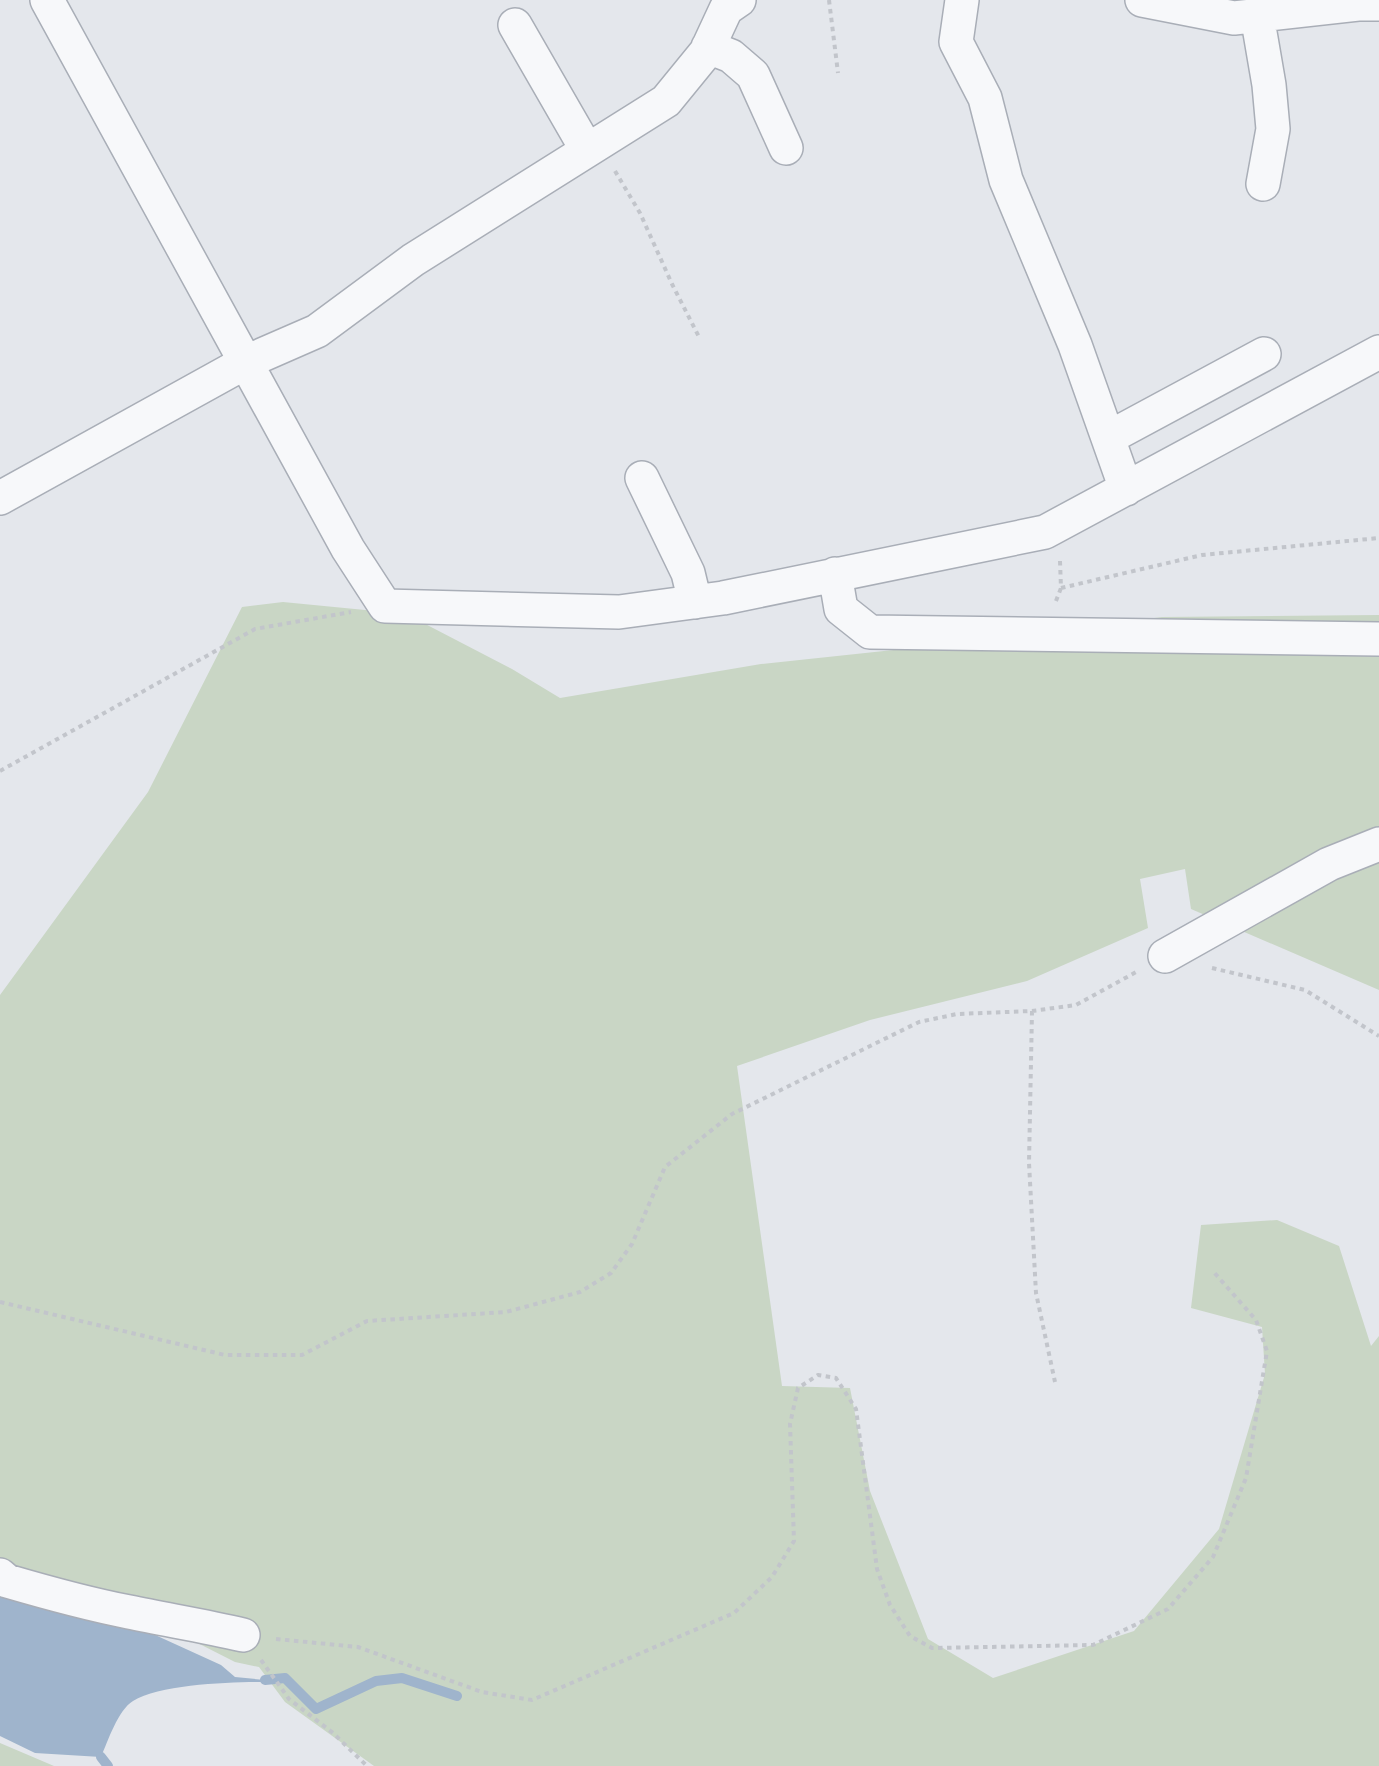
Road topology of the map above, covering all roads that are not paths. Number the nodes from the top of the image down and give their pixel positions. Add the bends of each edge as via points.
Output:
1 (47, 0) edge
2 (739, 0) edge
3 (962, 0) edge
4 (1142, 0) edge
5 (1365, 3) edge
6 (1257, 15) junction
7 (515, 25) dead end
8 (708, 47) junction
9 (593, 147) junction
10 (786, 148) dead end
11 (1263, 184) dead end
12 (1379, 352) edge
13 (1264, 354) dead end
14 (246, 362) junction
15 (1108, 438) junction
16 (642, 478) dead end
17 (1126, 489) junction
18 (0, 498) edge
19 (835, 574) junction
20 (695, 602) junction
21 (1379, 639) edge
22 (1379, 844) edge
23 (1165, 956) road end
24 (0, 1575) edge
25 (243, 1635) road end

1 - 14 street
2 - 8 street via 726,9
3 - 15 street via 956,42 985,98 1006,180 1075,345
4 - 6 street via 1234,18
5 - 6 street
6 - 11 street via 1273,129
7 - 9 street
8 - 9 street via 666,101
8 - 10 street via 731,56 753,75
9 - 14 street via 413,260 317,331
12 - 17 street
13 - 15 street
14 - 18 street
14 - 20 street via 348,549 385,606 619,612
15 - 17 street
16 - 20 street via 688,573
17 - 19 street via 1046,532
19 - 20 street
19 - 21 street via 841,609 870,632
22 - 23 street via 1329,864
24 - 25 street via 7,1581 64,1598

